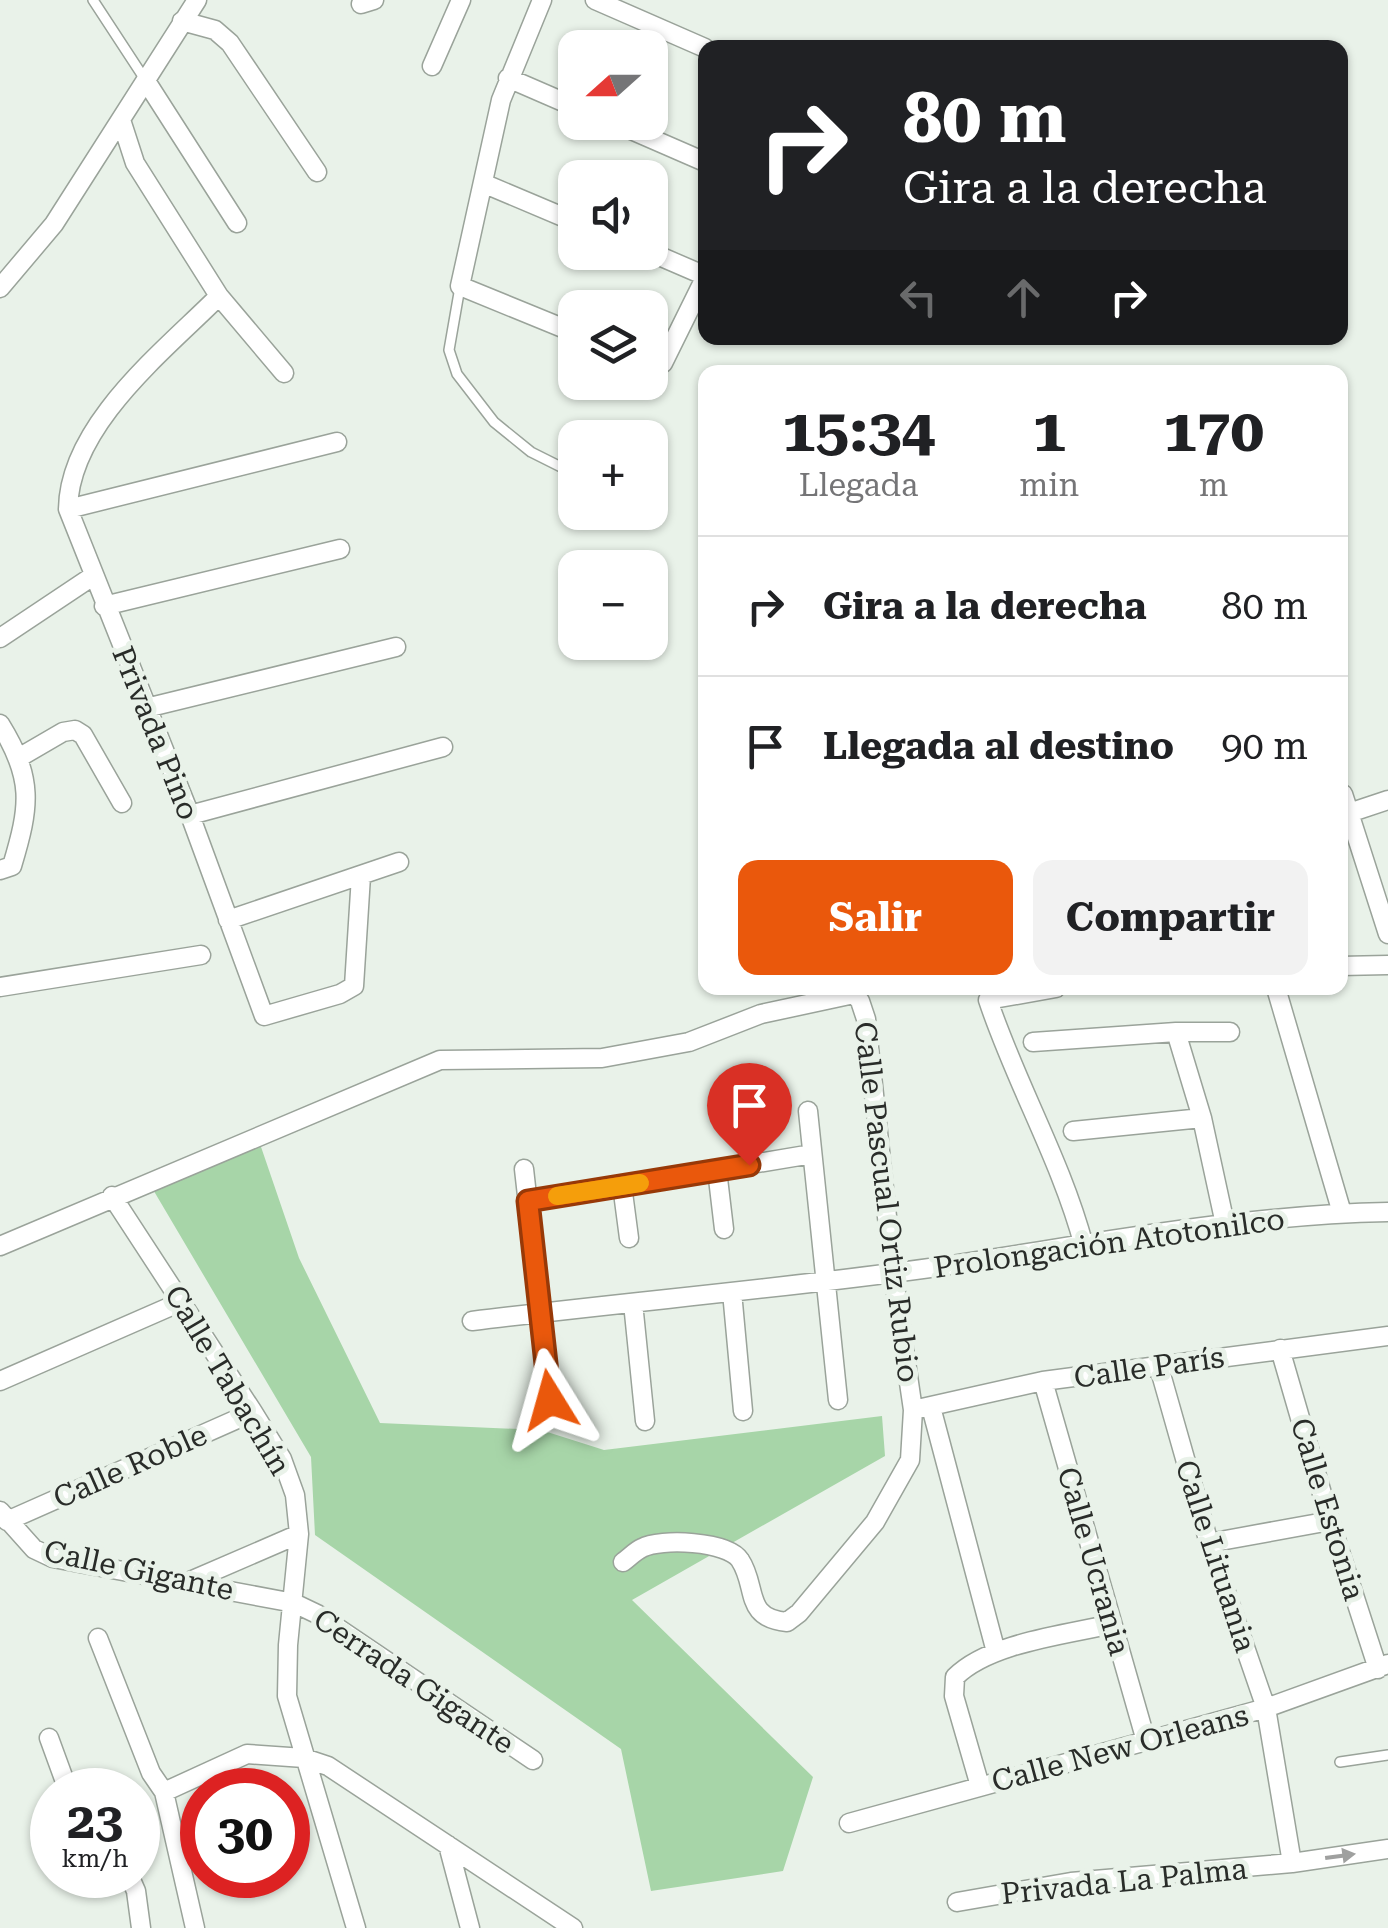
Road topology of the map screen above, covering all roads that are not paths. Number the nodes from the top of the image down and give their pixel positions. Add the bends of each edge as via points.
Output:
1 (93, 0) edge
2 (197, 0) edge
3 (462, 0) edge
4 (542, 0) edge
5 (594, 0) edge
6 (182, 21) junction
7 (698, 45) edge
8 (432, 66) dead end
9 (508, 78) junction
10 (146, 81) junction
11 (558, 99) edge
12 (122, 123) junction
13 (654, 140) edge
14 (698, 159) edge
15 (317, 172) dead end
16 (485, 184) junction
17 (558, 215) edge
18 (237, 223) dead end
19 (668, 260) edge
20 (698, 273) edge
21 (460, 286) junction
22 (0, 288) edge
23 (698, 292) edge
24 (219, 296) junction
25 (558, 326) edge
26 (668, 353) edge
27 (284, 373) dead end
28 (336, 442) dead end
29 (558, 466) edge
30 (68, 509) junction
31 (340, 548) dead end
32 (93, 576) junction
33 (104, 606) junction
34 (0, 638) edge
35 (396, 647) dead end
36 (146, 708) junction
37 (0, 724) edge
38 (444, 747) dead end
39 (20, 757) junction
40 (1388, 800) edge
41 (122, 803) dead end
42 (1348, 803) edge
43 (1348, 809) edge
44 (190, 815) junction
45 (399, 862) dead end
46 (0, 870) edge
47 (362, 876) junction
48 (228, 920) junction
49 (1388, 934) edge
50 (201, 955) dead end
51 (1388, 965) edge
52 (1348, 966) edge
53 (0, 988) edge
54 (849, 995) edge
55 (855, 995) edge
56 (1016, 995) edge
57 (1278, 995) edge
58 (1176, 1032) junction
59 (1230, 1032) dead end
60 (1033, 1042) dead end
61 (808, 1111) dead end
62 (1202, 1118) junction
63 (1073, 1131) dead end
64 (812, 1154) junction
65 (524, 1168) dead end
66 (717, 1170) junction
67 (622, 1186) junction
68 (112, 1196) junction
69 (528, 1201) junction
70 (1388, 1212) edge
71 (1342, 1213) junction
72 (1225, 1224) junction
73 (724, 1229) dead end
74 (629, 1238) dead end
75 (0, 1246) edge
76 (1084, 1246) junction
77 (893, 1273) junction
78 (826, 1281) junction
79 (732, 1292) junction
80 (182, 1301) junction
81 (633, 1303) junction
82 (538, 1313) junction
83 (472, 1321) dead end
84 (1388, 1336) edge
85 (1280, 1349) junction
86 (1159, 1367) junction
87 (1043, 1380) junction
88 (0, 1381) edge
89 (550, 1400) dead end
90 (838, 1400) dead end
91 (922, 1408) junction
92 (743, 1411) dead end
93 (253, 1412) junction
94 (645, 1420) dead end
95 (3, 1516) edge
96 (1330, 1521) junction
97 (299, 1534) junction
98 (1210, 1543) junction
99 (623, 1562) dead end
100 (188, 1583) junction
101 (294, 1603) junction
102 (1112, 1624) junction
103 (98, 1638) dead end
104 (996, 1652) junction
105 (1383, 1666) edge
106 (1266, 1708) junction
107 (50, 1738) dead end
108 (1146, 1741) junction
109 (1388, 1755) edge
110 (304, 1758) junction
111 (533, 1760) dead end
112 (1340, 1762) dead end
113 (60, 1768) edge
114 (980, 1786) junction
115 (164, 1792) junction
116 (848, 1823) dead end
117 (448, 1845) junction
118 (1388, 1849) edge
119 (1292, 1863) junction
120 (137, 1898) edge
121 (957, 1902) dead end
122 (141, 1928) edge
123 (195, 1928) edge
124 (356, 1928) edge
125 (470, 1928) edge
126 (573, 1928) edge

1 - 10 lane
2 - 6 street
3 - 8 street
4 - 9 street
5 - 7 street
6 - 10 street
6 - 15 street via 215,30 230,43
9 - 11 street
9 - 16 street
10 - 12 street
10 - 18 street
12 - 22 street via 54,224
12 - 24 street via 136,163
13 - 14 street
16 - 17 street
16 - 21 street
19 - 20 street
21 - 25 street
21 - 29 lane via 450,350 458,374 494,422
23 - 26 street
24 - 27 street
24 - 30 street via 114,402 75,470
28 - 30 street
30 - 32 street, Privada Pino
31 - 33 street
32 - 33 street, Privada Pino
32 - 34 street
33 - 36 street, Privada Pino
35 - 36 street
36 - 44 street, Privada Pino
37 - 39 street
38 - 44 street
39 - 41 street via 75,730
39 - 46 street via 26,820 12,866
40 - 42 street
43 - 49 street
44 - 48 street, Privada Pino
45 - 47 street
47 - 48 street
47 - 48 street, Privada Pino via 354,986 340,994 264,1016
50 - 53 street
51 - 52 street
54 - 68 street, Calle Pascual Ortiz Rubio via 761,1014 689,1042 602,1058 440,1060
55 - 77 street, Calle Pascual Ortiz Rubio via 866,1019
56 - 76 street via 988,1000 1071,1198
57 - 71 street
58 - 59 street
58 - 60 street
58 - 62 street
61 - 64 street
62 - 63 street
62 - 72 street
64 - 66 street
64 - 78 street
65 - 69 street
66 - 67 street
66 - 73 street
67 - 69 street
67 - 74 street
68 - 75 street
68 - 80 street, Calle Tabachín
69 - 82 street
70 - 71 street, Prolongación Atotonilco
71 - 72 street, Prolongación Atotonilco
72 - 76 street, Prolongación Atotonilco
76 - 77 street, Prolongación Atotonilco
77 - 78 street, Prolongación Atotonilco
77 - 91 street, Calle Pascual Ortiz Rubio
78 - 79 street, Prolongación Atotonilco
78 - 90 street
79 - 81 street, Prolongación Atotonilco
79 - 92 street
80 - 88 street
80 - 93 street, Calle Tabachín
81 - 82 street, Prolongación Atotonilco
81 - 94 street
82 - 83 street, Prolongación Atotonilco
82 - 89 street
84 - 85 street, Calle París
85 - 86 street, Calle París
85 - 96 street, Calle Estonia
86 - 87 street, Calle París
86 - 98 street, Calle Lituania
87 - 91 street, Calle París
87 - 102 street, Calle Ucrania
91 - 99 street via 910,1460 875,1522 788,1622 757,1609 740,1559 730,1551 680,1541 644,1546
91 - 104 street
93 - 95 street, Calle Roble
93 - 97 street, Calle Tabachín via 282,1459
95 - 100 street, Calle Gigante via 52,1558
96 - 98 street
96 - 105 street, Calle Estonia
97 - 100 street
97 - 101 street, Calle Tabachín
98 - 106 street, Calle Lituania
100 - 101 street, Calle Gigante
101 - 110 street, Calle Tabachín via 287,1696
101 - 111 street, Cerrada Gigante
102 - 104 street
102 - 108 street, Calle Ucrania
103 - 115 street
104 - 114 street via 954,1677
105 - 106 street, Calle New Orleans
106 - 108 street, Calle New Orleans
106 - 119 street, Calle Lituania
107 - 113 street
108 - 114 street, Calle New Orleans
109 - 112 lane
110 - 115 street via 246,1754
110 - 117 street via 328,1766
110 - 124 street, Calle Tabachín
114 - 116 street, Calle New Orleans
115 - 123 street
117 - 125 street
117 - 126 street
119 -> 118 street, Privada La Palma
119 - 121 street, Privada La Palma via 1071,1882
120 - 122 street

